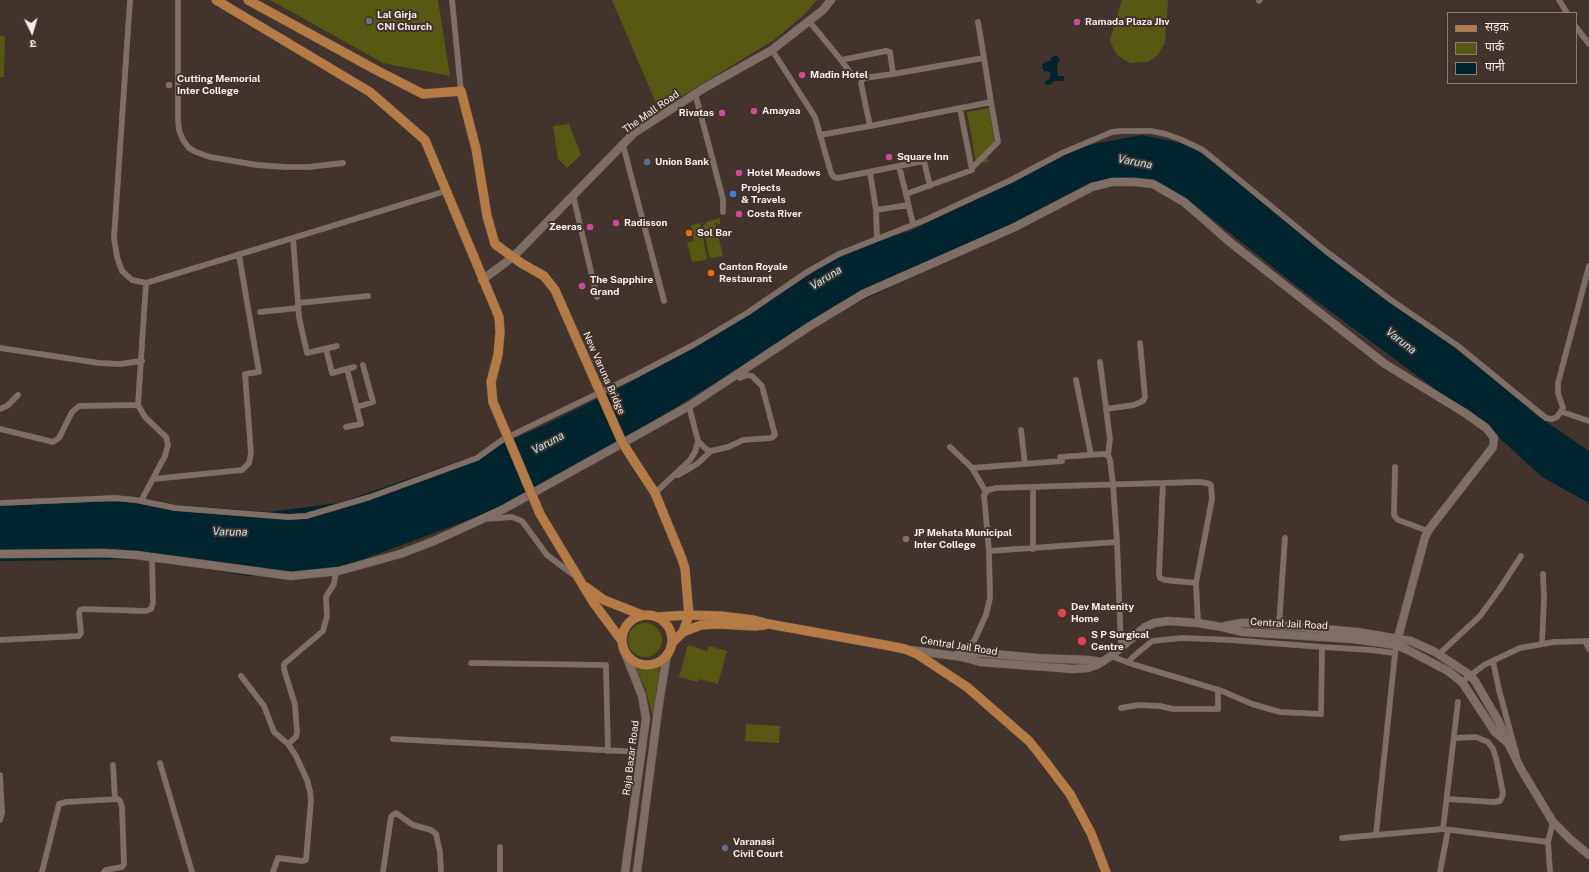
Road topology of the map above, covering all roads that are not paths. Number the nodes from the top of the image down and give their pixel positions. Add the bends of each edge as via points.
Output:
1 (130, 0) edge
2 (178, 0) edge
3 (216, 0) edge
4 (248, 0) edge
5 (452, 0) edge
6 (832, 0) edge
7 (1559, 0) edge
8 (1566, 12) edge
9 (810, 21) junction
10 (978, 22) dead end
11 (1577, 27) edge
12 (1589, 44) edge
13 (772, 50) junction
14 (984, 58) junction
15 (841, 60) junction
16 (893, 74) junction
17 (852, 75) dead end
18 (462, 91) junction
19 (695, 93) junction
20 (991, 102) junction
21 (960, 109) junction
22 (870, 126) junction
23 (820, 135) junction
24 (623, 145) junction
25 (343, 163) dead end
26 (900, 166) junction
27 (973, 167) junction
28 (870, 172) junction
29 (930, 186) junction
30 (446, 191) junction
31 (906, 194) junction
32 (573, 195) junction
33 (908, 205) junction
34 (876, 210) junction
35 (723, 212) dead end
36 (913, 224) junction
37 (293, 238) junction
38 (877, 238) junction
39 (239, 255) junction
40 (513, 257) junction
41 (1589, 266) edge
42 (482, 280) junction
43 (146, 283) junction
44 (368, 296) dead end
45 (597, 297) dead end
46 (664, 301) dead end
47 (298, 305) junction
48 (260, 312) dead end
49 (1140, 343) dead end
50 (338, 346) dead end
51 (0, 348) edge
52 (326, 349) junction
53 (142, 360) junction
54 (1100, 362) dead end
55 (363, 365) dead end
56 (354, 367) dead end
57 (347, 369) junction
58 (736, 374) junction
59 (1076, 380) dead end
60 (18, 394) dead end
61 (138, 405) junction
62 (689, 406) junction
63 (357, 407) junction
64 (1106, 408) junction
65 (0, 409) edge
66 (1562, 412) junction
67 (1589, 421) edge
68 (346, 427) dead end
69 (0, 429) edge
70 (1021, 430) dead end
71 (698, 441) junction
72 (950, 448) dead end
73 (712, 451) junction
74 (1091, 455) junction
75 (1108, 455) junction
76 (1025, 464) junction
77 (1395, 466) dead end
78 (972, 468) junction
79 (673, 477) junction
80 (153, 479) junction
81 (1163, 483) junction
82 (1113, 484) junction
83 (1034, 487) junction
84 (986, 492) junction
85 (655, 493) junction
86 (141, 502) junction
87 (0, 503) edge
88 (482, 520) junction
89 (1428, 531) junction
90 (1285, 538) dead end
91 (1116, 542) junction
92 (1033, 548) junction
93 (989, 551) junction
94 (0, 554) edge
95 (1521, 556) dead end
96 (152, 558) junction
97 (336, 571) junction
98 (1543, 574) dead end
99 (580, 581) junction
100 (1196, 583) junction
101 (642, 615) junction
102 (689, 615) junction
103 (657, 617) junction
104 (1198, 623) junction
105 (769, 624) junction
106 (1279, 625) junction
107 (1222, 627) junction
108 (683, 632) junction
109 (0, 640) edge
110 (1587, 641) edge
111 (672, 642) junction
112 (1542, 644) junction
113 (1396, 645) junction
114 (623, 646) junction
115 (1322, 647) junction
116 (1121, 648) junction
117 (905, 649) junction
118 (1589, 649) edge
119 (667, 654) junction
120 (1439, 654) junction
121 (957, 656) junction
122 (1111, 656) junction
123 (1493, 661) junction
124 (1128, 662) junction
125 (471, 663) dead end
126 (1470, 675) junction
127 (241, 676) dead end
128 (1462, 682) junction
129 (1218, 690) junction
130 (1458, 702) dead end
131 (1121, 708) dead end
132 (1454, 738) junction
133 (393, 739) dead end
134 (1508, 743) junction
135 (288, 744) junction
136 (608, 750) junction
137 (642, 752) junction
138 (160, 763) dead end
139 (113, 765) dead end
140 (1521, 769) junction
141 (0, 775) edge
142 (115, 799) junction
143 (1447, 799) junction
144 (1, 812) edge
145 (0, 820) edge
146 (1553, 822) junction
147 (1445, 829) junction
148 (1376, 834) junction
149 (1342, 838) dead end
150 (1548, 842) junction
151 (500, 846) dead end
152 (1589, 855) edge
153 (42, 872) edge
154 (104, 872) edge
155 (192, 872) edge
156 (273, 872) edge
157 (383, 872) edge
158 (441, 872) edge
159 (500, 872) edge
160 (625, 872) edge
161 (637, 872) edge
162 (1106, 872) edge
163 (1440, 872) edge
164 (1550, 872) edge

1 - 43 street via 114,238 122,271 132,280
2 - 25 street via 178,118 179,130 189,148 210,157 257,165 309,167
3 - 30 main road via 370,92 425,140
4 - 18 main road via 423,94
5 - 18 street
6 - 9 street, The Mall Road
7 - 8 street
9 - 13 street, The Mall Road
9 - 15 street
10 - 14 street
11 - 12 street
13 - 19 street, The Mall Road
13 - 23 street via 815,117
14 - 16 street
14 - 20 street
15 - 16 street via 890,52
15 - 17 street
16 - 22 street via 862,80
18 - 40 main road, New Varuna Bridge via 495,244
19 - 24 street, The Mall Road via 634,134
19 - 35 street via 723,199
20 - 21 street
20 - 27 street via 998,142
21 - 22 street
21 - 27 street
22 - 23 street
23 - 28 street via 834,178
24 - 32 street, The Mall Road
24 - 46 street
26 - 28 street
26 - 29 street via 924,161
26 - 31 street
27 - 29 street via 971,171
28 - 34 street
29 - 31 street
30 - 37 street
30 - 42 main road
31 - 33 street
32 - 40 street, The Mall Road
32 - 45 street
33 - 34 street
33 - 36 street
34 - 38 street
36 - 38 street
36 - 66 street via 1112,132 1133,130 1166,134 1203,150 1214,158 1327,252 1458,346 1543,417 1552,419
37 - 39 street
37 - 47 street
38 - 86 street via 822,263 695,344 502,440 477,458 378,495 311,514 288,517 175,508
39 - 43 street
39 - 80 street via 259,372 245,374 251,453 249,463 242,470
40 - 42 street, The Mall Road
40 - 85 main road, New Varuna Bridge, bridge via 544,276 555,290 622,442
41 - 66 street via 1558,384
42 - 99 main road, bridge via 499,317 498,355 491,382 492,402 540,514
43 - 53 street
44 - 47 street
47 - 48 street
47 - 52 street via 307,353
49 - 64 street via 1143,401 1134,405
50 - 52 street
51 - 53 street via 99,363 120,364
52 - 57 street via 332,373
53 - 61 street
54 - 64 street
55 - 63 street via 373,402
56 - 57 street
57 - 63 street
58 - 62 street
58 - 73 street via 740,378 750,374 762,386 775,435 771,438 743,440
58 - 89 street via 863,294 1015,227 1092,187 1118,181 1153,184 1184,202 1231,243 1385,364 1464,413 1491,433 1494,438 1493,447
59 - 74 street
60 - 65 street via 7,406
61 - 69 street via 79,406 72,412 59,438 53,442
61 - 80 street via 145,417 167,440 168,450
62 - 71 street
62 - 88 street
63 - 68 street via 361,424
64 - 75 street via 1110,439
66 - 67 street
70 - 76 street
71 - 73 street via 707,450
71 - 79 street via 694,455
72 - 78 street
73 - 79 street via 697,464
74 - 75 street
74 - 76 street
75 - 82 street
76 - 78 street
77 - 89 street via 1394,515 1398,520
78 - 84 street
79 - 85 street
80 - 86 street
81 - 82 street
81 - 100 street via 1160,578
81 - 100 street via 1199,482 1211,485 1212,499
82 - 83 street
82 - 91 street
83 - 84 street via 996,488
83 - 92 street
84 - 93 street
85 - 102 main road, New Varuna Bridge via 680,551
86 - 87 street via 115,498
88 - 97 street via 418,548
88 - 99 street via 512,517 522,520 547,555
89 - 113 street
90 - 106 street
91 - 92 street
91 - 116 street
92 - 93 street
93 - 121 street via 990,598 986,615 974,641
94 - 96 street via 103,553
95 - 120 street via 1480,616
96 - 97 street via 290,576
96 - 109 street via 151,609 83,609 79,611 79,636
97 - 135 street via 332,587 326,597 327,616 323,631 283,667 294,698 298,732 296,738
98 - 112 street
99 - 101 main road via 604,600
99 - 114 main road
100 - 104 street
101 - 103 main road
101 - 114 main road via 629,623 624,631
102 - 103 main road, Central Jail Road
102 - 105 main road, Central Jail Road via 721,616
102 - 108 main road
103 - 111 main road via 668,627
104 - 107 street, Central Jail Road
104 - 116 street, Central Jail Road via 1154,623 1145,627
105 - 108 main road via 718,624
105 - 117 main road, Central Jail Road
106 - 107 street via 1241,623
106 - 113 street via 1358,632
107 - 113 street, Central Jail Road via 1243,632 1353,639
108 - 111 main road
110 - 112 street
110 - 118 street
111 - 119 main road
112 - 123 street via 1520,648
113 - 115 street via 1371,650
113 - 120 street via 1411,640
113 - 128 street, Central Jail Road via 1448,671
113 - 148 street
114 - 119 main road via 634,661 648,664 662,659
114 - 137 street, Raja Bazar Road via 645,707 646,730
115 - 124 street via 1182,638 1152,641
115 - 129 street via 1320,714 1280,712
116 - 122 street, Central Jail Road
117 - 121 street, Central Jail Road
117 - 162 main road, Central Jail Road via 928,660 967,687 1028,741 1070,794 1091,833
119 - 161 street
120 - 126 street
121 - 122 street, Central Jail Road via 983,653 1102,662
122 - 124 street
123 - 126 street
123 - 140 street
124 - 129 street
125 - 136 street via 606,665
126 - 128 street
126 - 134 street via 1499,722
127 - 135 street via 264,706 274,732
128 - 134 street, Central Jail Road via 1495,732
129 - 131 street via 1218,709 1173,709 1138,705
130 - 132 street
132 - 143 street
132 - 143 street via 1476,737 1488,742 1496,758 1503,793 1500,801 1494,802
133 - 136 street
134 - 140 street, Central Jail Road
135 - 156 street via 301,764 310,791 307,858 302,862 278,858
136 - 137 street
137 - 160 street, Raja Bazar Road
138 - 155 street
139 - 142 street
140 - 146 street, Central Jail Road
141 - 144 street
142 - 153 street via 59,804
142 - 154 street via 120,800 122,807 124,864 122,867
143 - 147 street
144 - 145 street
146 - 150 street
146 - 152 street, Central Jail Road
147 - 148 street
147 - 150 street
147 - 163 street
148 - 149 street
150 - 164 street
151 - 159 street
157 - 158 street via 391,817 396,814 413,825 436,834

